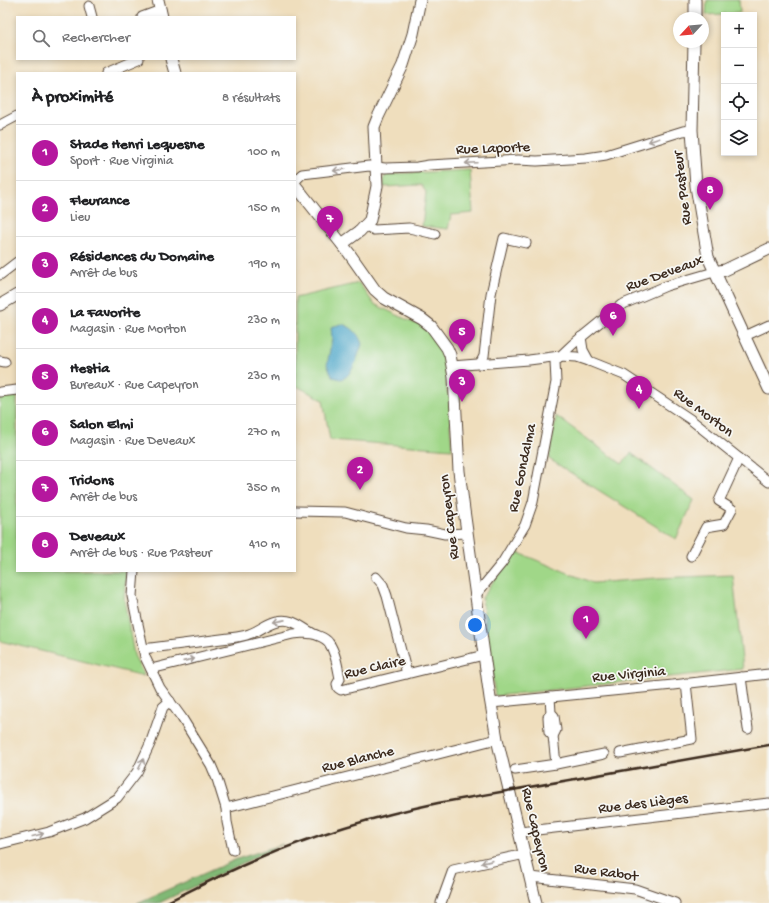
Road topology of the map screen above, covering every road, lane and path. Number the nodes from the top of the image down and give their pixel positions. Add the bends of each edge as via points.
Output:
1 (420, 0) edge
2 (695, 0) edge
3 (88, 6) dead end
4 (160, 9) edge
5 (695, 12) edge
6 (92, 16) edge
7 (144, 16) edge
8 (694, 48) edge
9 (138, 60) edge
10 (171, 60) edge
11 (108, 72) edge
12 (175, 72) edge
13 (16, 117) edge
14 (0, 125) edge
15 (692, 130) junction
16 (377, 167) junction
17 (296, 181) edge
18 (296, 186) edge
19 (366, 226) junction
20 (435, 234) dead end
21 (526, 243) dead end
22 (342, 244) junction
23 (769, 249) edge
24 (16, 263) edge
25 (714, 272) junction
26 (0, 275) edge
27 (16, 296) edge
28 (0, 305) edge
29 (769, 325) edge
30 (745, 336) junction
31 (581, 337) junction
32 (560, 356) junction
33 (589, 361) junction
34 (480, 364) junction
35 (452, 366) junction
36 (769, 388) edge
37 (16, 390) edge
38 (0, 392) edge
39 (739, 458) junction
40 (769, 482) edge
41 (296, 511) edge
42 (467, 533) junction
43 (691, 556) dead end
44 (134, 572) edge
45 (376, 577) dead end
46 (475, 596) junction
47 (314, 634) junction
48 (237, 637) junction
49 (239, 648) junction
50 (143, 649) junction
51 (484, 655) junction
52 (151, 669) junction
53 (407, 674) junction
54 (769, 674) edge
55 (741, 677) junction
56 (686, 683) junction
57 (550, 697) junction
58 (170, 701) junction
59 (491, 703) junction
60 (748, 729) dead end
61 (498, 739) junction
62 (620, 753) dead end
63 (604, 754) dead end
64 (556, 764) junction
65 (515, 770) dead end
66 (769, 803) edge
67 (226, 808) junction
68 (520, 832) junction
69 (0, 844) edge
70 (234, 850) dead end
71 (525, 854) junction
72 (530, 877) junction
73 (441, 903) edge
74 (536, 903) edge
75 (675, 903) edge

1 - 16 street via 404,65 374,127
2 - 5 street
3 - 6 street
4 - 7 street
8 - 15 street, Rue Pasteur
9 - 11 street
10 - 12 street
13 - 14 street
15 -> 16 street, Rue Laporte via 606,155 586,158
15 - 25 street, Rue Pasteur via 697,193 708,257
16 -> 17 street, Rue Laporte via 302,174
16 - 19 street via 373,208
18 - 22 street, Rue Capeyron
19 - 20 street via 374,230 409,228
19 - 22 street
21 - 34 street via 504,238 491,294 484,356
22 - 35 street, Rue Capeyron via 375,290 431,326 447,348
23 - 25 street, Rue Deveaux via 725,270
24 - 26 street
25 - 30 street, Rue Pasteur
25 - 31 street, Rue Deveaux via 666,286 628,302
27 - 28 street
29 - 30 street
30 - 36 street, Rue Pasteur
31 - 32 street, Rue Deveaux
31 - 33 street via 583,350
32 - 33 street, Rue Morton
32 - 34 street, Rue Morton
32 - 46 street, Rue Gondalma via 555,361 556,382 533,502 526,525 502,564
33 - 39 street, Rue Morton via 624,375 690,419
34 - 35 street, Rue Morton
35 - 42 street, Rue Capeyron via 459,471
37 - 38 street
39 - 40 street, Rue Morton
39 - 43 street via 719,501 732,509 724,524 706,527
41 - 42 street via 345,512 406,528 445,534
42 - 46 street, Rue Capeyron
44 - 50 street via 132,596
45 - 53 street via 383,585 387,596
46 - 51 street, Rue Capeyron
47 -> 48 street, Rue Claire via 299,624 278,620 250,634
47 - 49 street via 293,634
47 - 53 street, Rue Claire via 325,639 332,647 340,679 337,684 341,690
48 - 49 street
48 - 50 street, Rue Claire
52 -> 49 street
50 - 52 street
51 - 53 street, Rue Claire
51 - 59 street, Rue Capeyron
52 - 58 street
54 - 55 street, Rue Virginia
55 - 56 street, Rue Virginia
55 - 60 street
56 - 57 street, Rue Virginia
56 - 62 street via 692,739
57 - 59 street, Rue Virginia
57 - 64 street via 556,730 553,736
58 - 67 street via 211,765
69 -> 58 street via 49,832 85,818 117,798 137,772 163,707
59 - 61 street, Rue Capeyron
61 - 67 street, Rue Blanche
61 - 68 street, Rue Capeyron
63 - 64 street
64 - 65 street
66 - 68 street, Rue des Lièges
67 - 70 street
68 - 71 street, Rue Capeyron
71 - 72 street, Rue Capeyron
71 -> 73 street via 453,870
72 - 74 street, Rue Capeyron
72 - 75 street, Rue Rabot via 635,890

